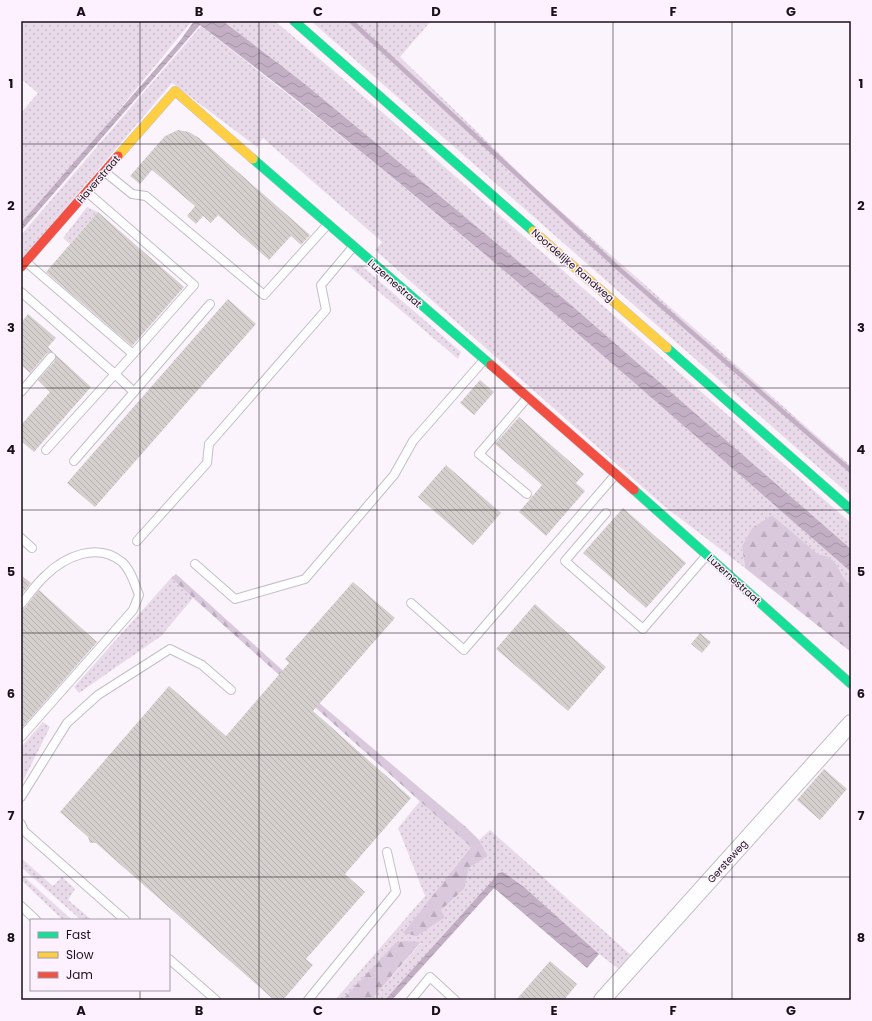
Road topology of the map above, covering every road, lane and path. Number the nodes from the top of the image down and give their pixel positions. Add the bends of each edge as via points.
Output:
1 (294, 21) edge
2 (175, 91) joint
3 (104, 172) junction
4 (87, 192) junction
5 (328, 224) junction
6 (354, 246) junction
7 (23, 264) edge
8 (21, 292) edge
9 (210, 304) dead end
10 (133, 354) junction
11 (51, 356) dead end
12 (484, 359) junction
13 (115, 374) junction
14 (21, 392) edge
15 (134, 392) junction
16 (528, 397) junction
17 (46, 450) dead end
18 (74, 462) dead end
19 (616, 474) junction
20 (527, 494) dead end
21 (851, 510) edge
22 (606, 514) dead end
23 (21, 538) edge
24 (137, 541) dead end
25 (32, 548) dead end
26 (707, 555) junction
27 (195, 564) dead end
28 (411, 603) dead end
29 (21, 604) edge
30 (851, 684) edge
31 (231, 690) dead end
32 (851, 723) edge
33 (21, 737) edge
34 (21, 797) edge
35 (21, 824) edge
36 (387, 852) dead end
37 (21, 906) edge
38 (35, 919) edge
39 (124, 919) edge
40 (170, 959) edge
41 (216, 1000) edge
42 (308, 1000) edge
43 (411, 1000) edge
44 (455, 1000) edge
45 (602, 1000) edge

1 - 21 street, Noordelijke Randweg
2 - 3 street, Haverstraat
2 - 5 street, Luzernestraat
3 - 4 street, Haverstraat
3 - 5 lane via 132,194 146,196 264,295
4 - 7 street, Haverstraat
4 - 10 lane via 194,285
5 - 6 street, Luzernestraat
6 - 12 street, Luzernestraat
6 - 24 lane via 321,285 326,310 209,444 207,463
7 - 10 lane
8 - 13 lane
9 - 15 lane
10 - 13 lane
11 - 14 lane
12 - 16 street, Luzernestraat
12 - 27 lane via 413,441 394,475 305,579 235,599
13 - 15 lane
13 - 17 lane
15 - 18 lane
16 - 19 street, Luzernestraat
16 - 20 lane via 479,454
19 - 26 street, Luzernestraat
19 - 28 lane via 464,650
22 - 26 lane via 565,562 643,629
23 - 25 lane
26 - 30 street, Luzernestraat
29 - 33 lane via 46,575 70,559 90,551 108,554 123,563 139,595 133,610
31 - 34 lane via 202,665 170,649 98,696 67,723
32 - 45 street, Gersteweg
35 - 39 lane via 24,830
36 - 42 lane via 396,892
37 - 38 lane
40 - 41 lane
43 - 44 lane via 430,977

